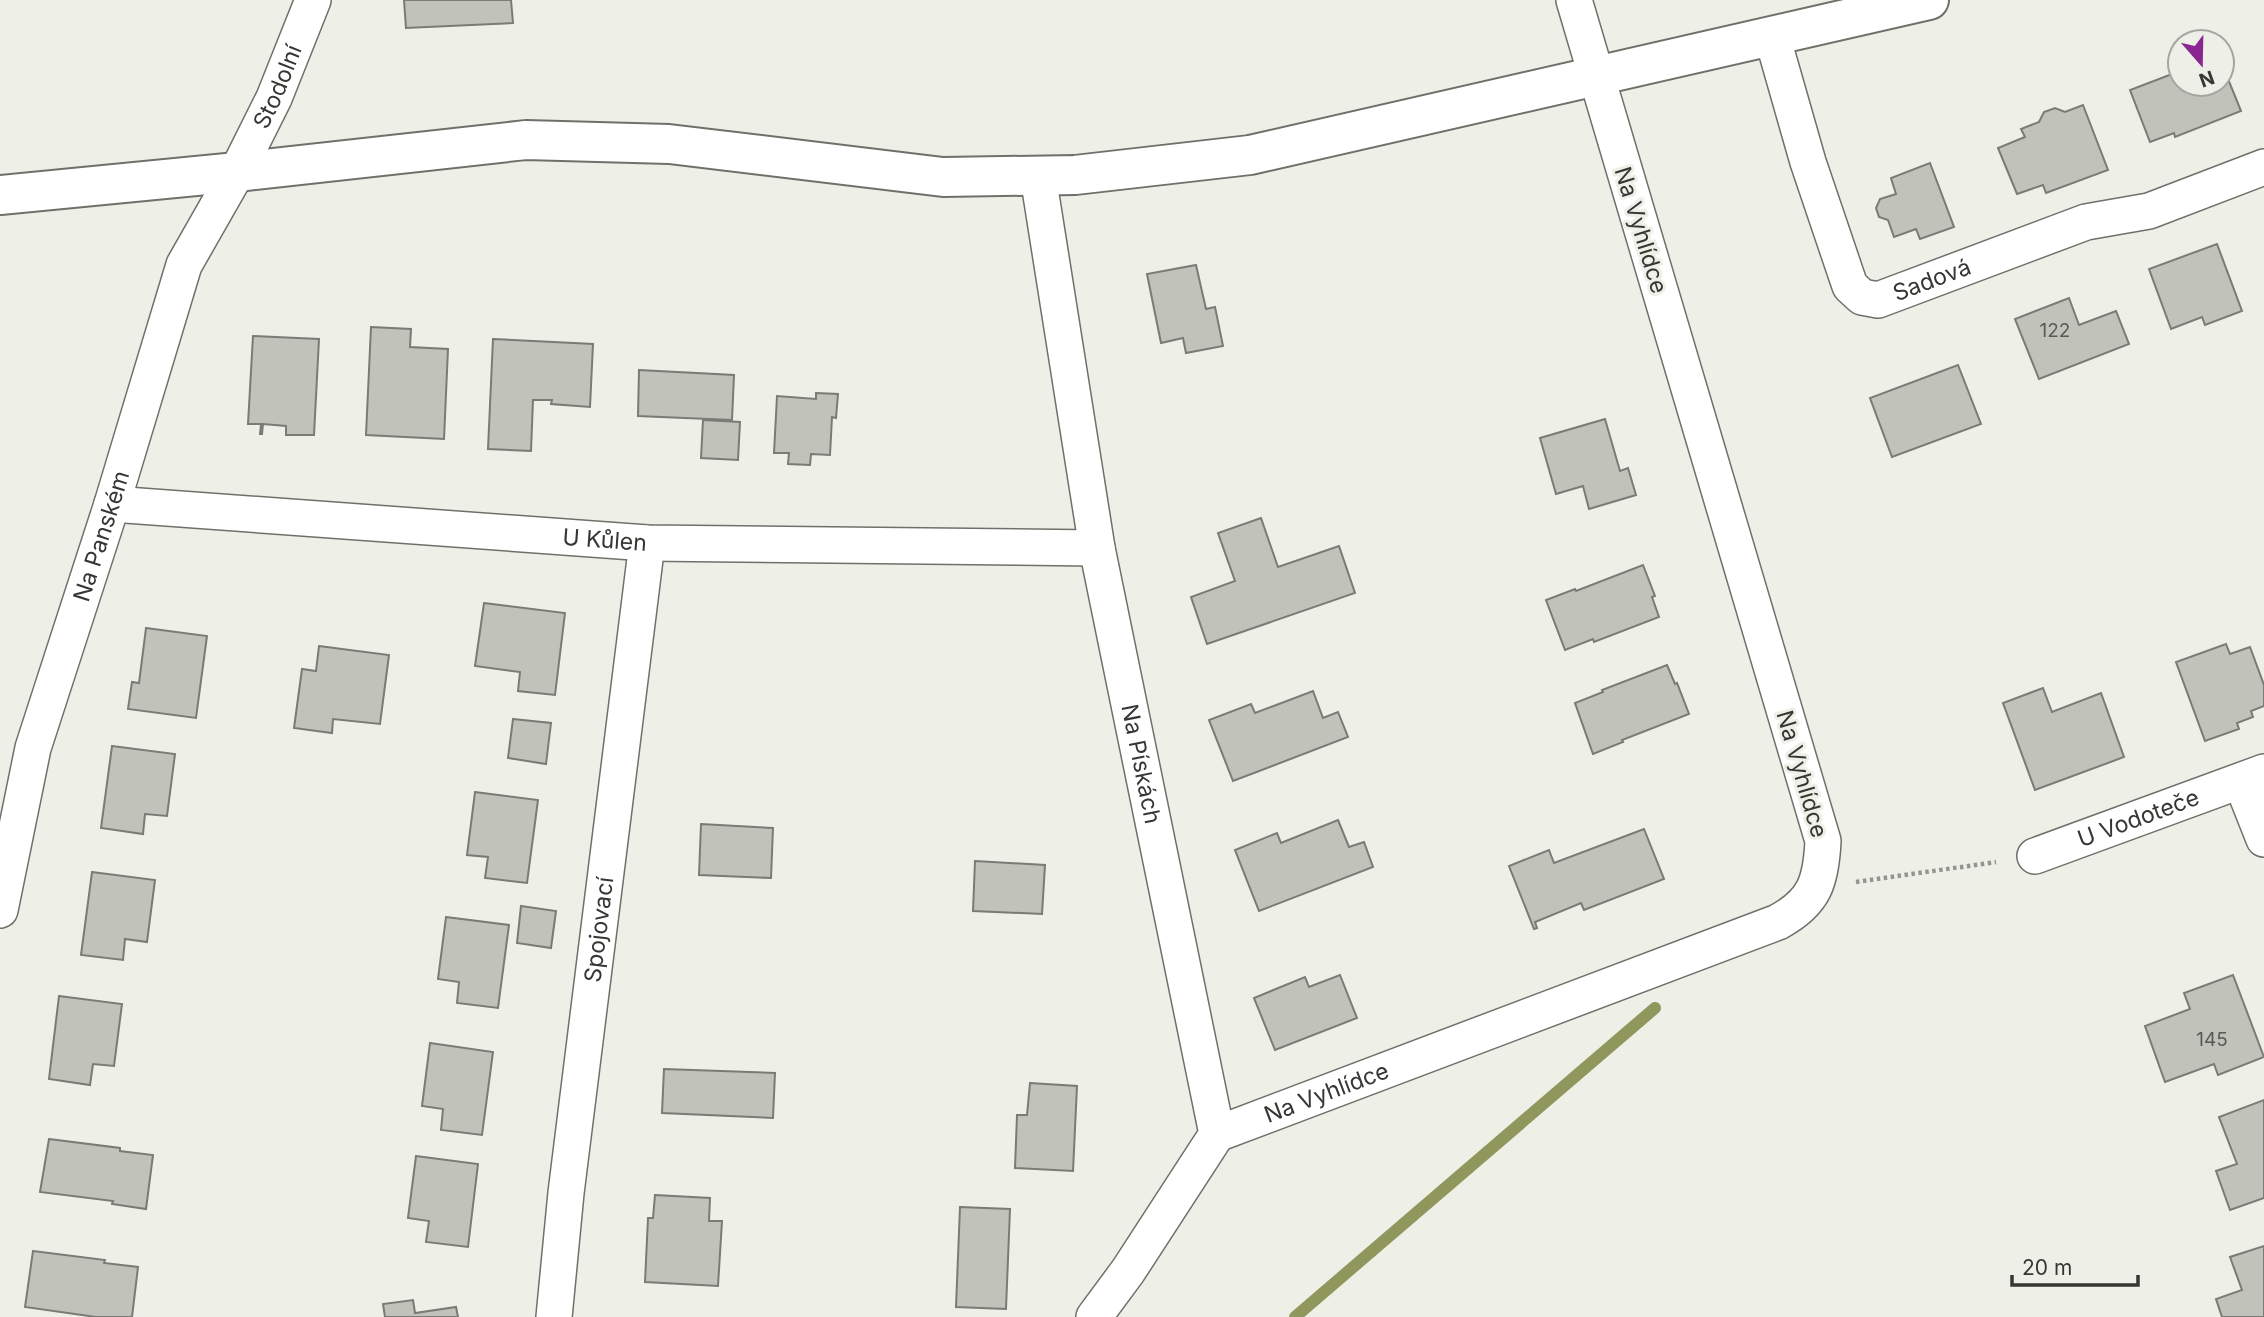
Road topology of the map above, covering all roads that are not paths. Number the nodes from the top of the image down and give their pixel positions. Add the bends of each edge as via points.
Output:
1 (313, 0) edge
2 (1574, 0) edge
3 (1929, 0) edge
4 (1772, 36) junction
5 (1596, 77) junction
6 (2264, 167) edge
7 (237, 172) junction
8 (1038, 176) junction
9 (0, 195) edge
10 (112, 504) junction
11 (647, 543) junction
12 (1097, 548) junction
13 (2253, 776) edge
14 (2264, 839) edge
15 (2035, 856) road end
16 (0, 910) edge
17 (1217, 1133) junction
18 (554, 1317) edge
19 (1094, 1317) edge

1 - 7 street, Stodolní via 274,98
2 - 5 street, Na Vyhlídce
3 - 4 street
4 - 5 street
4 - 6 street, Sadová via 1850,286 1863,297 1878,300 2087,222 2149,211
5 - 8 street via 1250,155
5 - 17 street, Na Vyhlídce via 1823,841 1816,887 1794,914 1779,922
7 - 8 street via 526,140 669,144 943,177
7 - 9 street
7 - 10 street, Na Panském via 184,265
8 - 12 street, Na Pískách
10 - 11 street, U Kůlen
10 - 16 street, Na Panském via 33,748
11 - 12 street, U Kůlen
11 - 18 street, Spojovací
12 - 17 street, Na Pískách
13 - 14 street, U Vodoteče
13 - 15 street, U Vodoteče
17 - 19 street

